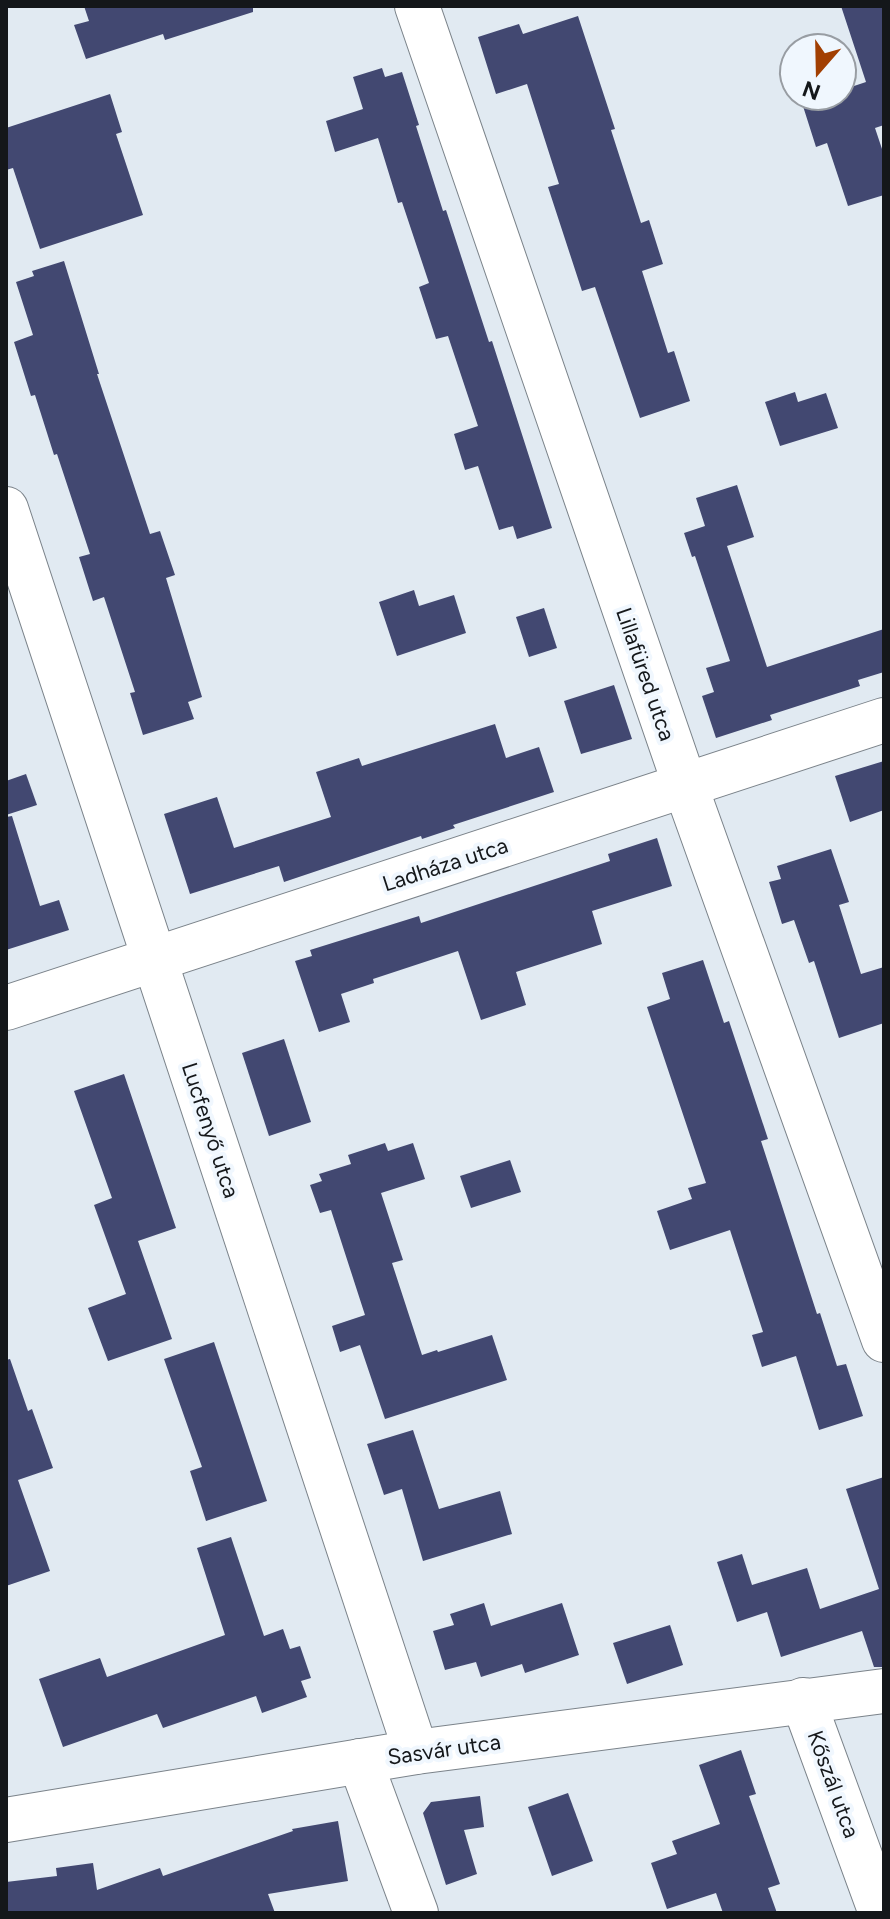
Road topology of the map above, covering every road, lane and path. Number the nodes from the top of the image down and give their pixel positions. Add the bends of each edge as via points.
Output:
1 (417, 6) edge
2 (6, 509) edge
3 (884, 720) edge
4 (685, 785) junction
5 (155, 960) junction
6 (6, 1008) edge
7 (884, 1340) edge
8 (884, 1691) edge
9 (803, 1700) junction
10 (416, 1752) junction
11 (360, 1761) junction
12 (6, 1820) edge
13 (416, 1913) edge
14 (881, 1913) edge

1 - 4 street, Lillafüred utca
2 - 5 street, Lucfenyő utca
3 - 4 street, Ladháza utca
4 - 5 street, Ladháza utca
4 - 7 street, Lillafüred utca
5 - 6 street, Ladháza utca
5 - 10 street, Lucfenyő utca
8 - 9 street, Sasvár utca
9 - 10 street, Sasvár utca
9 - 14 street, Kőszál utca
10 - 11 street, Sasvár utca
11 - 12 street, Sasvár utca
11 - 13 street

